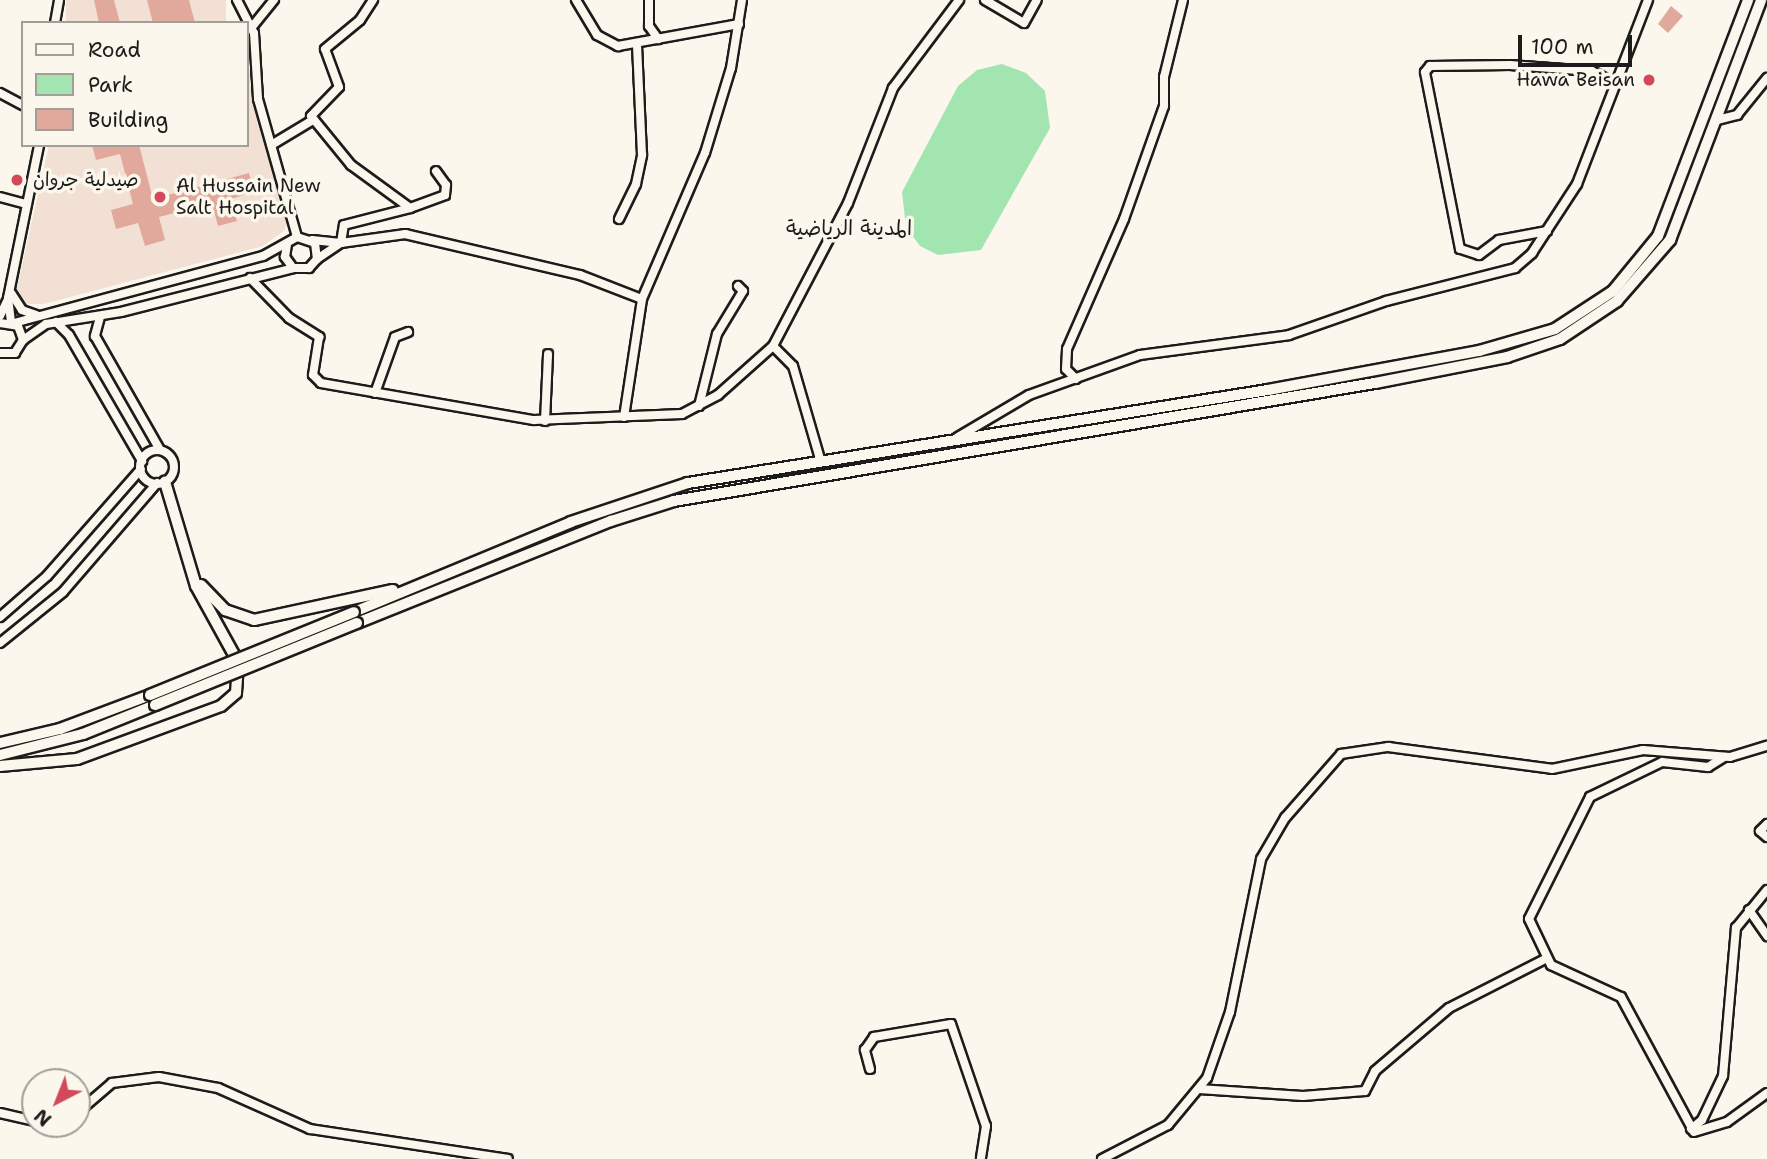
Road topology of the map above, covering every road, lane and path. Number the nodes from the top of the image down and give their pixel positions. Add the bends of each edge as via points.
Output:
1 (59, 0) edge
2 (237, 0) edge
3 (274, 0) edge
4 (373, 0) edge
5 (576, 0) edge
6 (649, 0) edge
7 (742, 0) edge
8 (960, 0) edge
9 (985, 0) edge
10 (1037, 0) edge
11 (1183, 0) edge
12 (1648, 0) edge
13 (1748, 0) edge
14 (1761, 0) edge
15 (55, 21) edge
16 (739, 24) junction
17 (252, 27) junction
18 (658, 39) junction
19 (637, 43) junction
20 (1767, 78) edge
21 (1612, 82) junction
22 (0, 93) edge
23 (21, 104) edge
24 (313, 120) junction
25 (1717, 120) junction
26 (273, 144) junction
27 (39, 147) edge
28 (436, 171) dead end
29 (0, 197) edge
30 (27, 204) junction
31 (410, 208) junction
32 (619, 219) dead end
33 (1547, 231) junction
34 (297, 237) junction
35 (311, 239) junction
36 (341, 243) junction
37 (287, 245) junction
38 (317, 259) junction
39 (293, 268) junction
40 (250, 278) junction
41 (10, 285) junction
42 (738, 286) dead end
43 (116, 295) junction
44 (8, 298) junction
45 (642, 299) junction
46 (121, 312) junction
47 (42, 315) junction
48 (0, 316) edge
49 (100, 317) junction
50 (12, 322) junction
51 (0, 323) edge
52 (56, 323) junction
53 (408, 332) dead end
54 (23, 340) junction
55 (773, 346) junction
56 (548, 354) dead end
57 (2, 355) edge
58 (1076, 379) junction
59 (375, 393) junction
60 (699, 406) junction
61 (624, 417) junction
62 (545, 421) junction
63 (958, 437) junction
64 (160, 450) junction
65 (820, 459) junction
66 (141, 465) junction
67 (161, 482) junction
68 (192, 574) junction
69 (433, 580) junction
70 (356, 617) junction
71 (0, 618) edge
72 (0, 643) edge
73 (152, 700) junction
74 (0, 743) edge
75 (1767, 746) edge
76 (0, 755) edge
77 (1724, 757) junction
78 (0, 766) edge
79 (1767, 824) edge
80 (1767, 837) edge
81 (1767, 890) edge
82 (1749, 910) junction
83 (1767, 936) edge
84 (1545, 959) junction
85 (870, 1069) dead end
86 (1199, 1089) junction
87 (1767, 1093) edge
88 (91, 1101) edge
89 (0, 1114) edge
90 (21, 1118) edge
91 (1691, 1129) junction
92 (1117, 1156) edge
93 (508, 1159) edge
94 (981, 1159) edge
95 (1102, 1159) edge

1 - 15 street
2 - 17 street
3 - 17 street
4 - 24 street via 360,20 325,49 339,87 312,111
5 - 19 street via 605,41
6 - 18 street via 649,26
7 - 16 street
8 - 55 street via 893,88 848,203
9 - 10 street via 1024,23
11 - 58 street via 1164,77 1164,106 1124,219 1067,349 1066,369
12 - 21 street
13 - 63 main road via 1658,236 1613,291 1573,320 1479,351
14 - 25 main road
16 - 18 street
16 - 45 street via 705,153
17 - 26 street via 258,99
18 - 19 street
19 - 32 street via 642,155 636,184
20 - 25 street via 1737,115
21 - 33 street via 1588,160
21 - 33 street via 1592,71 1510,65 1435,66 1425,72 1460,249 1479,255 1499,240
22 - 23 street
24 - 26 street
24 - 31 street via 351,165
25 - 70 main road via 1682,216 1656,260 1599,316 1538,348 1300,396 674,501
26 - 34 street
27 - 30 street
28 - 31 street via 446,184 446,195
29 - 30 street
30 - 41 street
31 - 36 street via 344,225
33 - 58 street via 1524,260 1485,279 1386,301 1265,341 1157,351
34 - 35 street
34 - 37 street
35 - 36 street
35 - 38 street
36 - 38 street
36 - 45 street via 413,235 580,275
37 - 39 street via 285,257
37 - 43 street via 263,256
38 - 39 street via 304,270
39 - 40 street
40 - 46 street
40 - 59 street via 281,312 319,337 315,379
41 - 44 street
41 - 47 street via 22,310
42 - 60 street via 743,291 717,334
43 - 46 street
43 - 47 street
44 - 48 street
44 - 50 street
45 - 61 street
46 - 49 street
47 - 50 street
49 - 52 street
49 - 64 street via 95,336
50 - 51 street
50 - 54 street
52 - 54 street via 34,328
52 - 66 street via 69,335
53 - 59 street via 395,337
54 - 57 street via 19,349
55 - 60 street
55 - 65 street via 793,366
56 - 62 street
58 - 63 street via 1003,407
59 - 62 street
60 - 61 street via 667,417
61 - 62 street
63 - 65 main road
64 - 66 street
64 - 67 street via 173,461
65 - 69 main road via 643,497
66 - 67 street
66 - 71 street via 47,576
67 - 68 main road
67 - 72 street via 63,592
68 - 69 main road via 225,610 254,620
68 - 78 main road via 238,662 241,678 232,698 77,759
69 - 70 main road
70 - 73 main road, bridge
73 - 74 main road
73 - 76 main road via 83,734
75 - 77 street
77 - 84 street via 1708,766 1662,762 1614,782 1584,803 1530,919
77 - 86 street via 1659,748 1552,769 1388,747 1341,754 1285,818 1261,859 1225,1033
79 - 80 street via 1760,831
81 - 82 street
82 - 83 street
82 - 91 street via 1735,934 1732,1020 1723,1076 1706,1114
84 - 86 street via 1449,1008 1375,1071 1366,1091 1303,1096
84 - 91 street via 1570,977 1621,997
85 - 94 street via 865,1050 874,1037 951,1024 986,1126
86 - 92 street via 1167,1125
87 - 91 street via 1727,1122 1699,1133
88 - 93 street via 112,1083 159,1077 218,1088 310,1129
89 - 90 street
92 - 95 street

